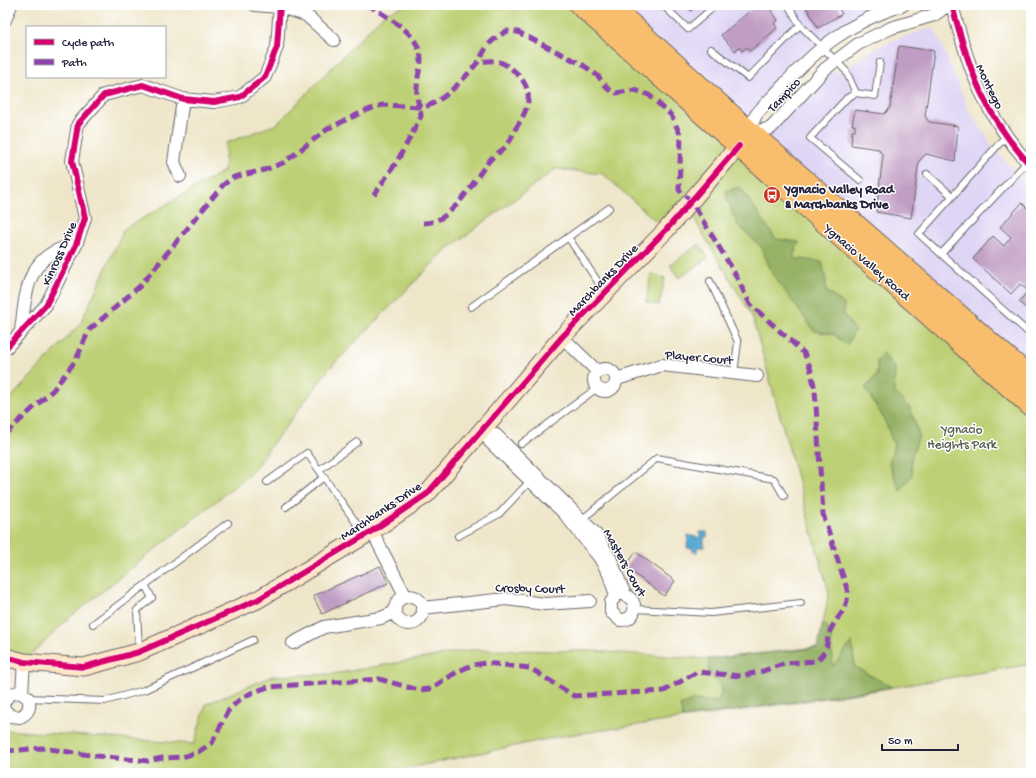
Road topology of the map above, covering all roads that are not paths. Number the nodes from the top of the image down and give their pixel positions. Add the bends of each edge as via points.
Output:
1 (11, 5) edge
2 (255, 5) edge
3 (581, 5) edge
4 (609, 5) edge
5 (663, 5) edge
6 (716, 5) edge
7 (788, 5) edge
8 (902, 5) edge
9 (948, 5) edge
10 (952, 5) edge
11 (280, 6) edge
12 (5, 20) edge
13 (800, 25) junction
14 (334, 40) dead end
15 (822, 47) junction
16 (710, 49) dead end
17 (835, 61) junction
18 (880, 62) dead end
19 (856, 93) junction
20 (183, 99) junction
21 (1006, 136) junction
22 (744, 139) junction
23 (1029, 164) edge
24 (927, 174) dead end
25 (180, 176) dead end
26 (860, 180) dead end
27 (952, 196) junction
28 (609, 208) dead end
29 (568, 237) junction
30 (76, 245) junction
31 (941, 254) junction
32 (710, 280) dead end
33 (605, 292) junction
34 (472, 307) dead end
35 (21, 332) junction
36 (1031, 335) edge
37 (562, 337) junction
38 (5, 349) edge
39 (597, 371) junction
40 (734, 373) junction
41 (757, 376) dead end
42 (617, 379) junction
43 (1031, 379) edge
44 (597, 388) junction
45 (1031, 405) edge
46 (484, 430) junction
47 (357, 442) dead end
48 (522, 444) dead end
49 (319, 470) junction
50 (324, 477) junction
51 (534, 478) junction
52 (267, 482) dead end
53 (784, 496) dead end
54 (286, 507) dead end
55 (578, 522) junction
56 (228, 523) dead end
57 (368, 533) junction
58 (458, 536) dead end
59 (145, 585) junction
60 (406, 597) junction
61 (590, 601) dead end
62 (801, 603) dead end
63 (422, 608) junction
64 (635, 609) junction
65 (395, 612) junction
66 (93, 624) dead end
67 (253, 640) dead end
68 (293, 643) dead end
69 (139, 652) junction
70 (5, 657) edge
71 (24, 662) junction
72 (25, 695) junction
73 (5, 700) edge
74 (5, 710) edge

1 - 12 street
2 - 11 street
3 - 22 highway, Ygnacio Valley Road
4 - 22 highway, Ygnacio Valley Road
5 - 6 lane via 688,29
7 - 13 lane
8 - 15 street, Tampico via 864,19 839,33
9 - 17 street, Tampico via 934,15 874,35
10 - 21 street, Montego via 976,83
11 - 14 street via 306,15
11 - 20 street, Kinross Drive via 277,47 265,77 240,98 214,102
13 - 15 lane
13 - 16 lane via 748,78
15 - 17 lane
15 - 22 street, Tampico via 802,65 756,116
17 - 19 lane via 846,71
17 - 22 street, Tampico via 771,128
18 - 19 lane via 875,96
19 - 26 lane via 847,98 810,138
20 - 25 street via 174,162
20 - 30 street, Kinross Drive via 143,85 104,95 78,124 72,161 85,218
21 - 23 street, Montego
21 - 27 lane
22 - 33 street, Marchbanks Drive via 666,230
22 - 43 highway, Ygnacio Valley Road
22 - 45 highway, Ygnacio Valley Road
23 - 31 lane
24 - 27 lane
27 - 31 lane via 919,234
28 - 29 lane
29 - 33 lane
29 - 34 lane
30 - 35 street, Kinross Drive via 46,305
30 - 35 street via 50,253 38,264 30,278
31 - 36 lane
32 - 40 lane via 738,342
33 - 37 street, Marchbanks Drive
35 - 38 street, Kinross Drive
37 - 39 street
37 - 46 street, Marchbanks Drive
39 - 42 street via 604,368 611,370
39 - 44 street via 594,382
40 - 41 street, Player Court
40 - 42 street, Player Court via 662,365
42 - 44 street via 615,386 610,390 603,391
44 - 48 lane
46 - 51 street, Masters Court via 490,442
46 - 57 street, Marchbanks Drive via 427,494
47 - 49 lane
49 - 50 lane
49 - 52 lane via 306,453
50 - 54 lane
50 - 57 lane
51 - 55 street, Masters Court via 564,514
51 - 58 lane via 499,514
53 - 55 lane via 774,479 657,458
55 - 64 street, Masters Court via 595,533 610,558 626,595 633,600
55 - 64 street, Masters Court via 610,574 616,596 610,606 612,615 620,620 627,619
56 - 59 lane
57 - 60 street
57 - 69 street, Marchbanks Drive via 257,600
59 - 66 lane
59 - 69 lane via 152,598 137,610
60 - 63 street via 416,599
60 - 65 street via 398,601
61 - 63 street, Crosby Court via 545,604 506,599
62 - 64 lane via 711,613
63 - 65 street via 421,617 411,624 399,620
65 - 68 street via 381,618 324,628
67 - 72 lane via 144,690 104,701
69 - 71 street, Marchbanks Drive via 84,667
70 - 71 street, Marchbanks Drive
71 - 72 street
72 - 73 street via 13,692
72 - 74 street via 29,709 24,715 13,717

